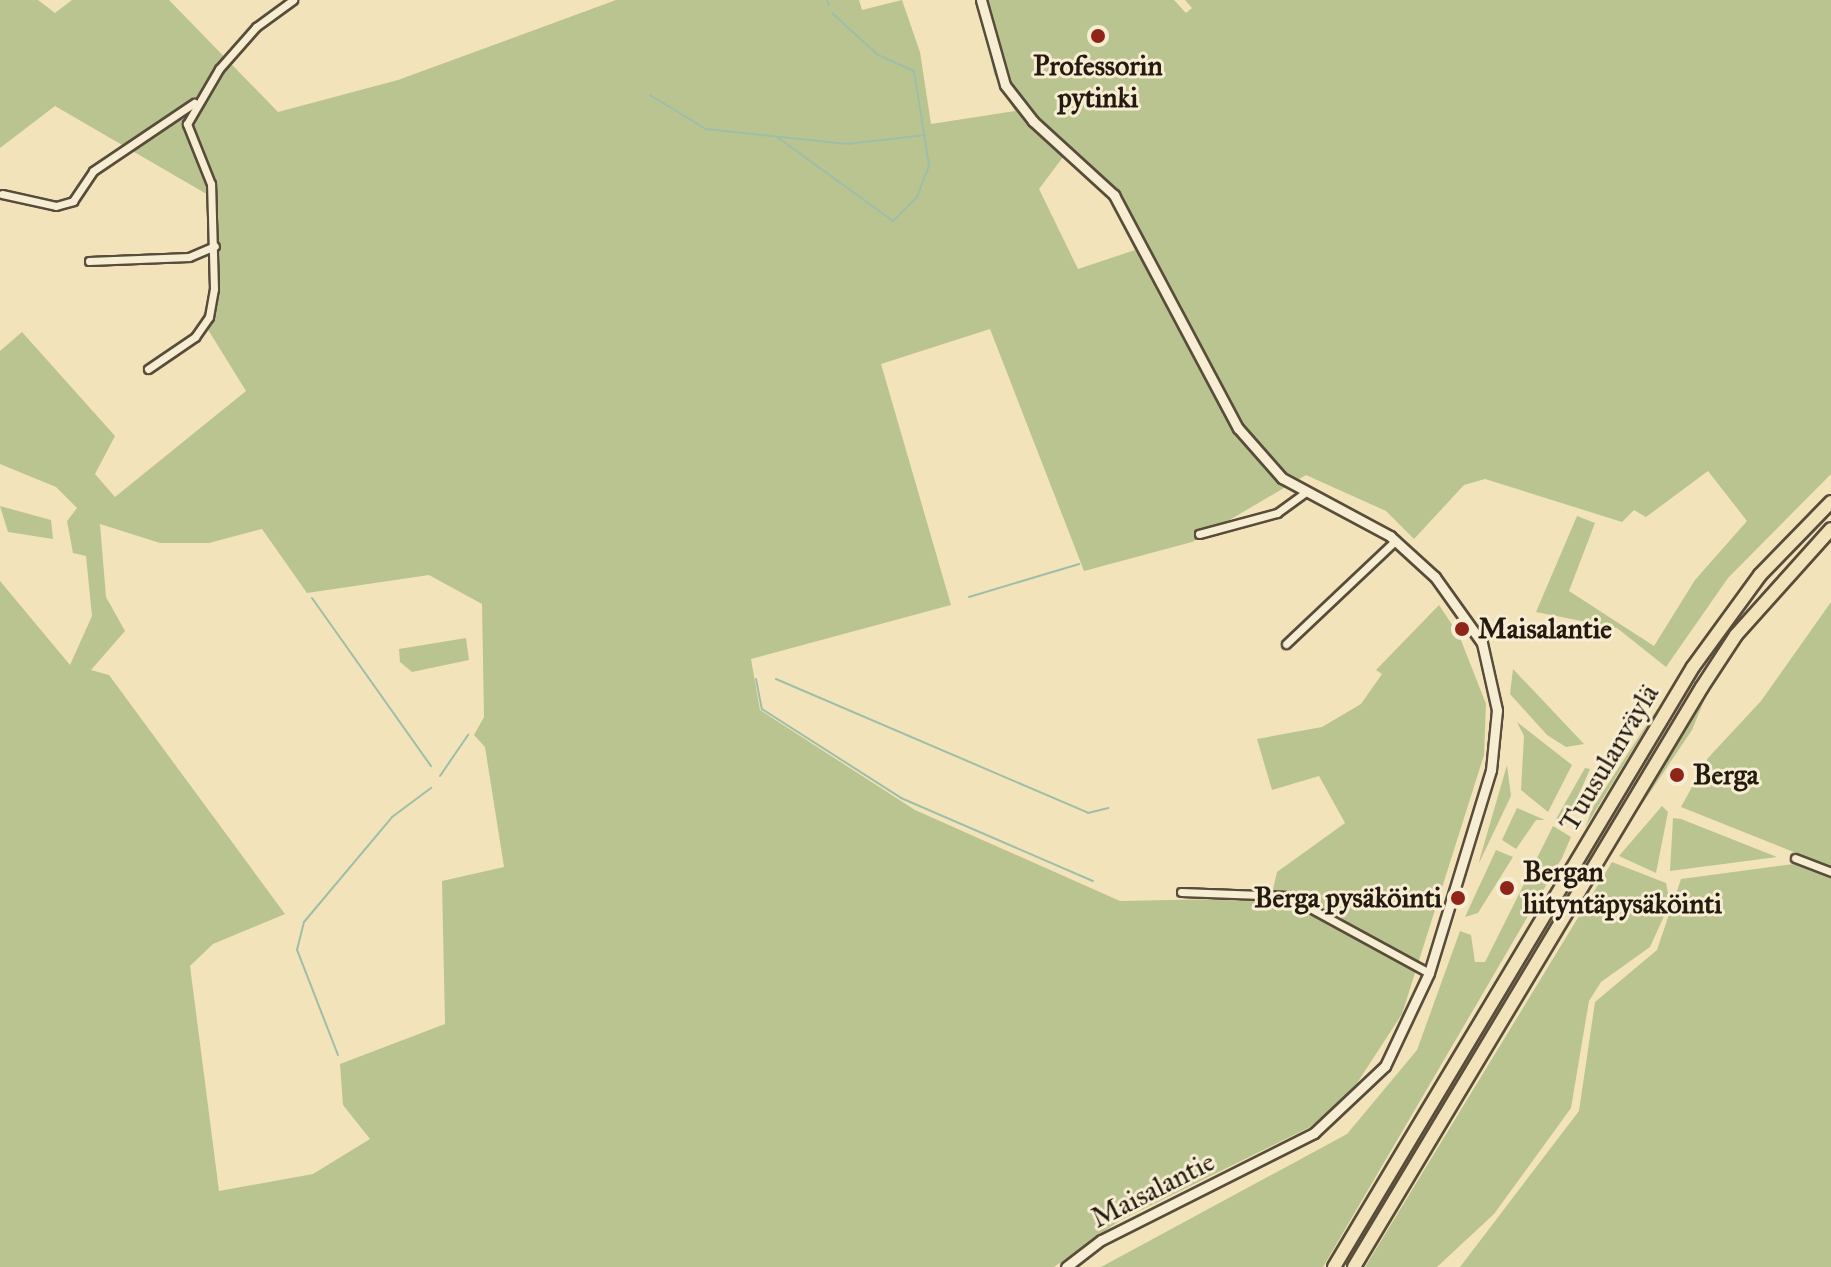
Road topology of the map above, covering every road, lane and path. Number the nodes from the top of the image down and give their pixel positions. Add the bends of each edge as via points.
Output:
1 (293, 0) edge
2 (981, 0) edge
3 (196, 102) junction
4 (2, 194) dead end
5 (215, 246) junction
6 (89, 261) dead end
7 (148, 369) dead end
8 (1305, 493) junction
9 (1831, 502) edge
10 (1831, 529) edge
11 (1199, 534) dead end
12 (1396, 540) junction
13 (1286, 644) dead end
14 (1795, 858) dead end
15 (1831, 872) edge
16 (1181, 892) dead end
17 (1429, 973) junction
18 (1066, 1267) edge
19 (1334, 1267) edge
20 (1354, 1267) edge

1 - 3 street via 256,27
2 - 8 main road, Maisalantie via 1005,85 1033,121 1114,195 1238,428 1268,465
3 - 4 street via 93,171 73,201 56,206
3 - 5 street via 187,124 211,184
5 - 6 street via 189,257
5 - 7 street via 209,317 188,344
8 - 11 street via 1277,513
8 - 12 main road, Maisalantie
9 - 19 highway, Tuusulanväylä via 1760,575 1693,667
10 - 20 highway, Tuusulanväylä via 1736,635 1702,687
12 - 13 street
12 - 17 main road, Maisalantie via 1467,616 1487,657 1497,710 1491,770
14 - 15 street
16 - 17 street via 1288,896
17 - 18 main road, Maisalantie via 1397,1048 1337,1117 1101,1240

